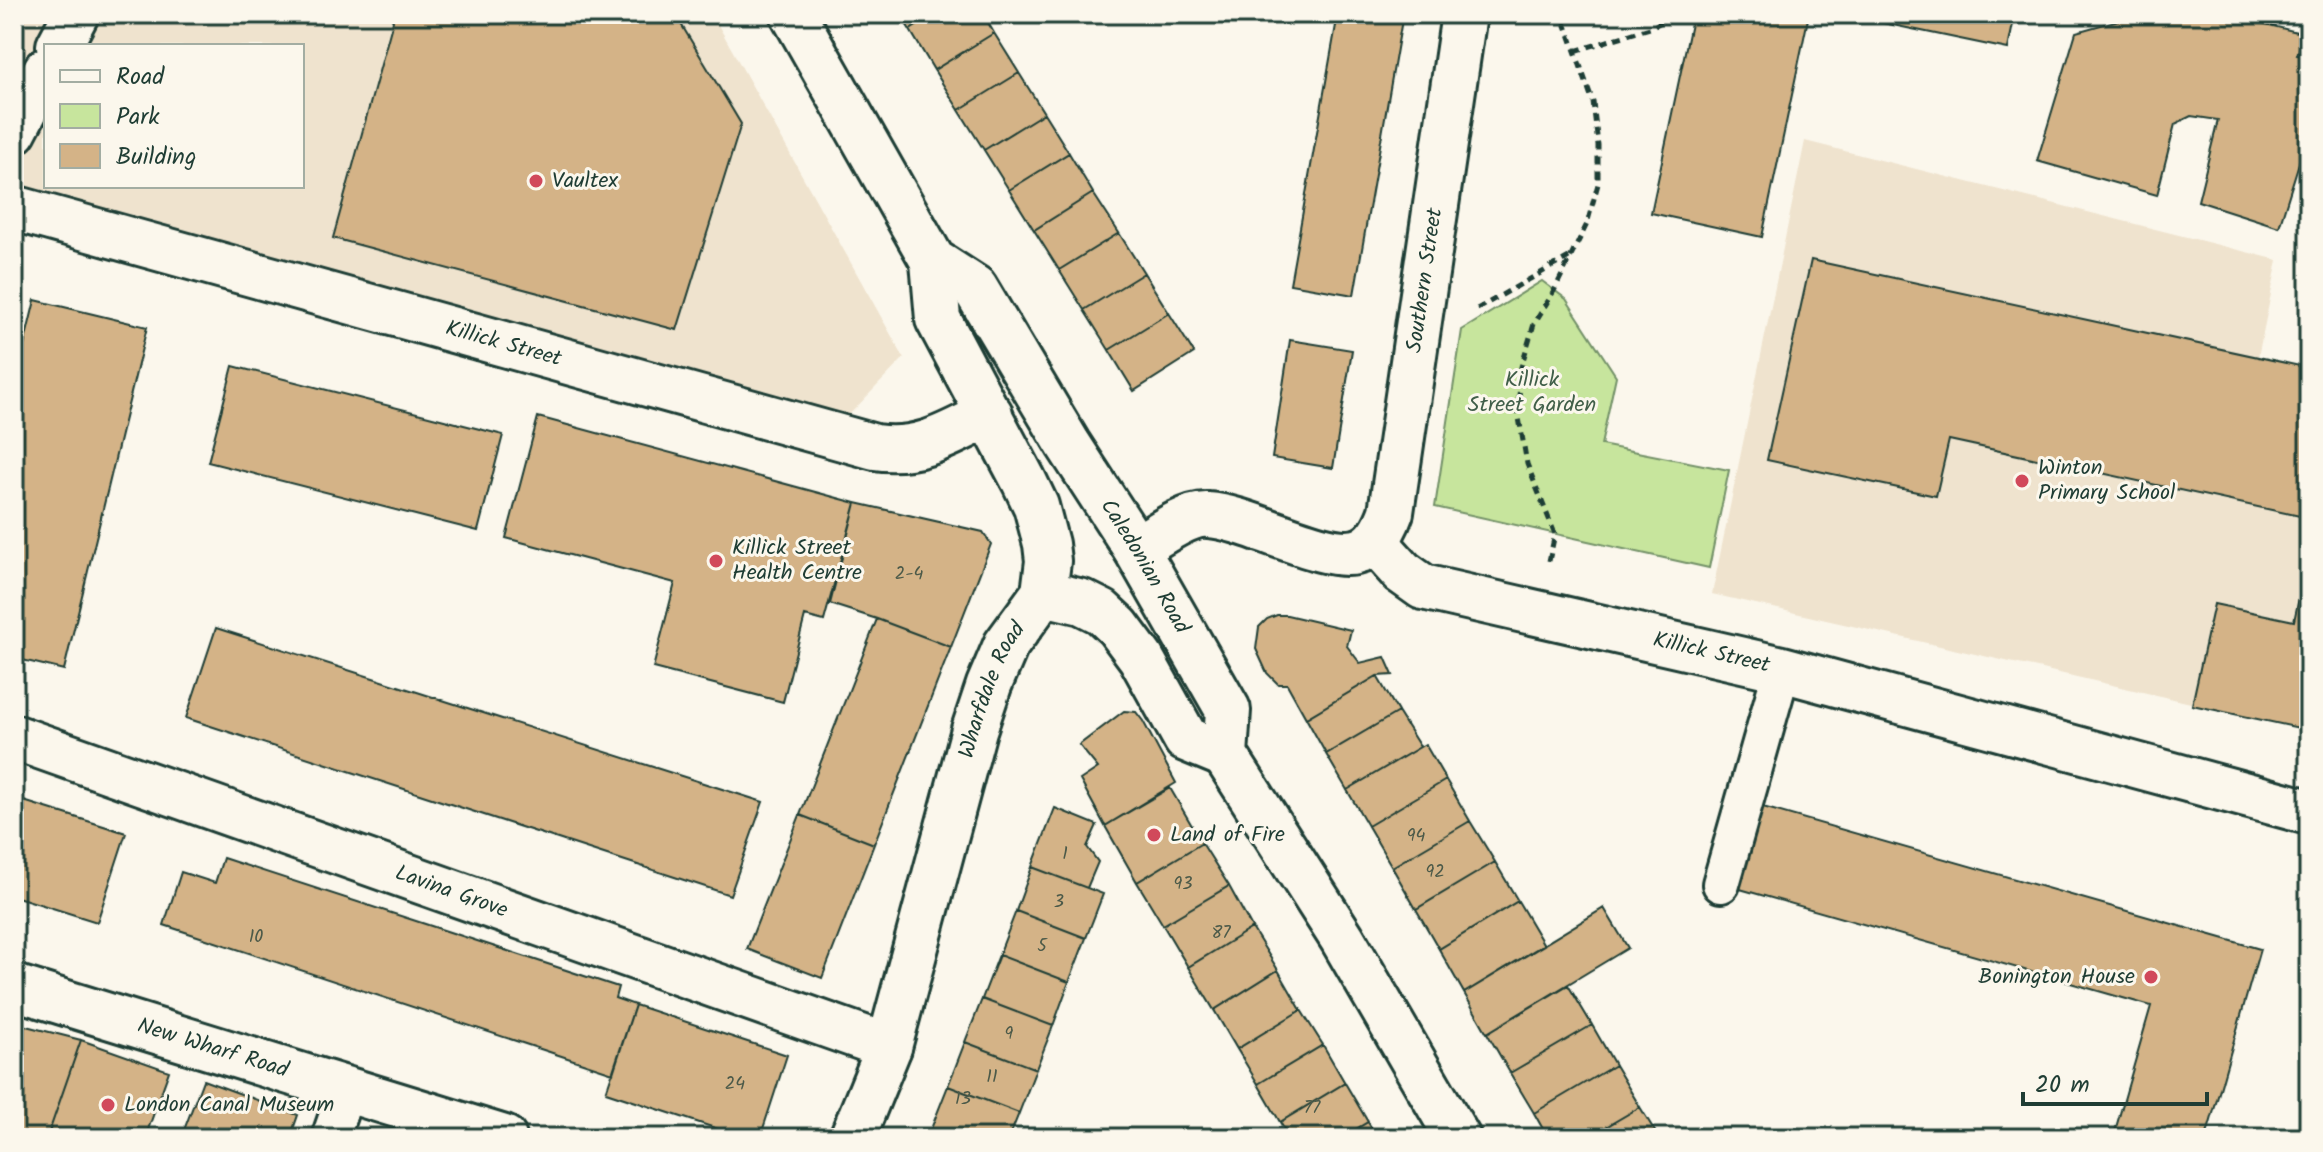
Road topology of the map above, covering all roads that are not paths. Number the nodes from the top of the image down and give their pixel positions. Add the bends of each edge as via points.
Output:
1 (76, 14) edge
2 (793, 14) edge
3 (1464, 14) edge
4 (60, 44) edge
5 (44, 74) edge
6 (14, 131) edge
7 (14, 208) edge
8 (933, 261) junction
9 (990, 414) junction
10 (1375, 542) junction
11 (1136, 549) junction
12 (1044, 593) junction
13 (1782, 669) junction
14 (14, 737) edge
15 (1225, 755) junction
16 (2309, 812) edge
17 (1721, 884) dead end
18 (14, 987) edge
19 (889, 1047) junction
20 (347, 1089) junction
21 (330, 1138) edge
22 (504, 1138) edge
23 (852, 1138) edge
24 (1458, 1138) edge

1 - 4 street
2 - 8 street, Caledonian Road
3 - 10 street, Southern Street via 1391,512
5 - 6 street
7 - 9 street, Killick Street via 875,447 918,448
8 - 9 street via 938,319
8 - 11 street, Caledonian Road via 975,288
9 - 12 street via 1036,506 1048,561
10 - 11 street via 1359,552 1340,554 1205,514
10 - 13 street, Killick Street via 1423,587
11 - 15 street, Caledonian Road via 1228,710
12 - 15 street via 1102,612 1141,658 1186,739
12 - 19 street, Wharfdale Road via 1006,645 984,700
13 - 16 street, Killick Street
13 - 17 lane
14 - 19 street, Lavina Grove
15 - 24 street via 1342,938
18 - 20 street, New Wharf Road
19 - 23 street, Wharfdale Road
20 - 21 lane
20 - 22 street, New Wharf Road

